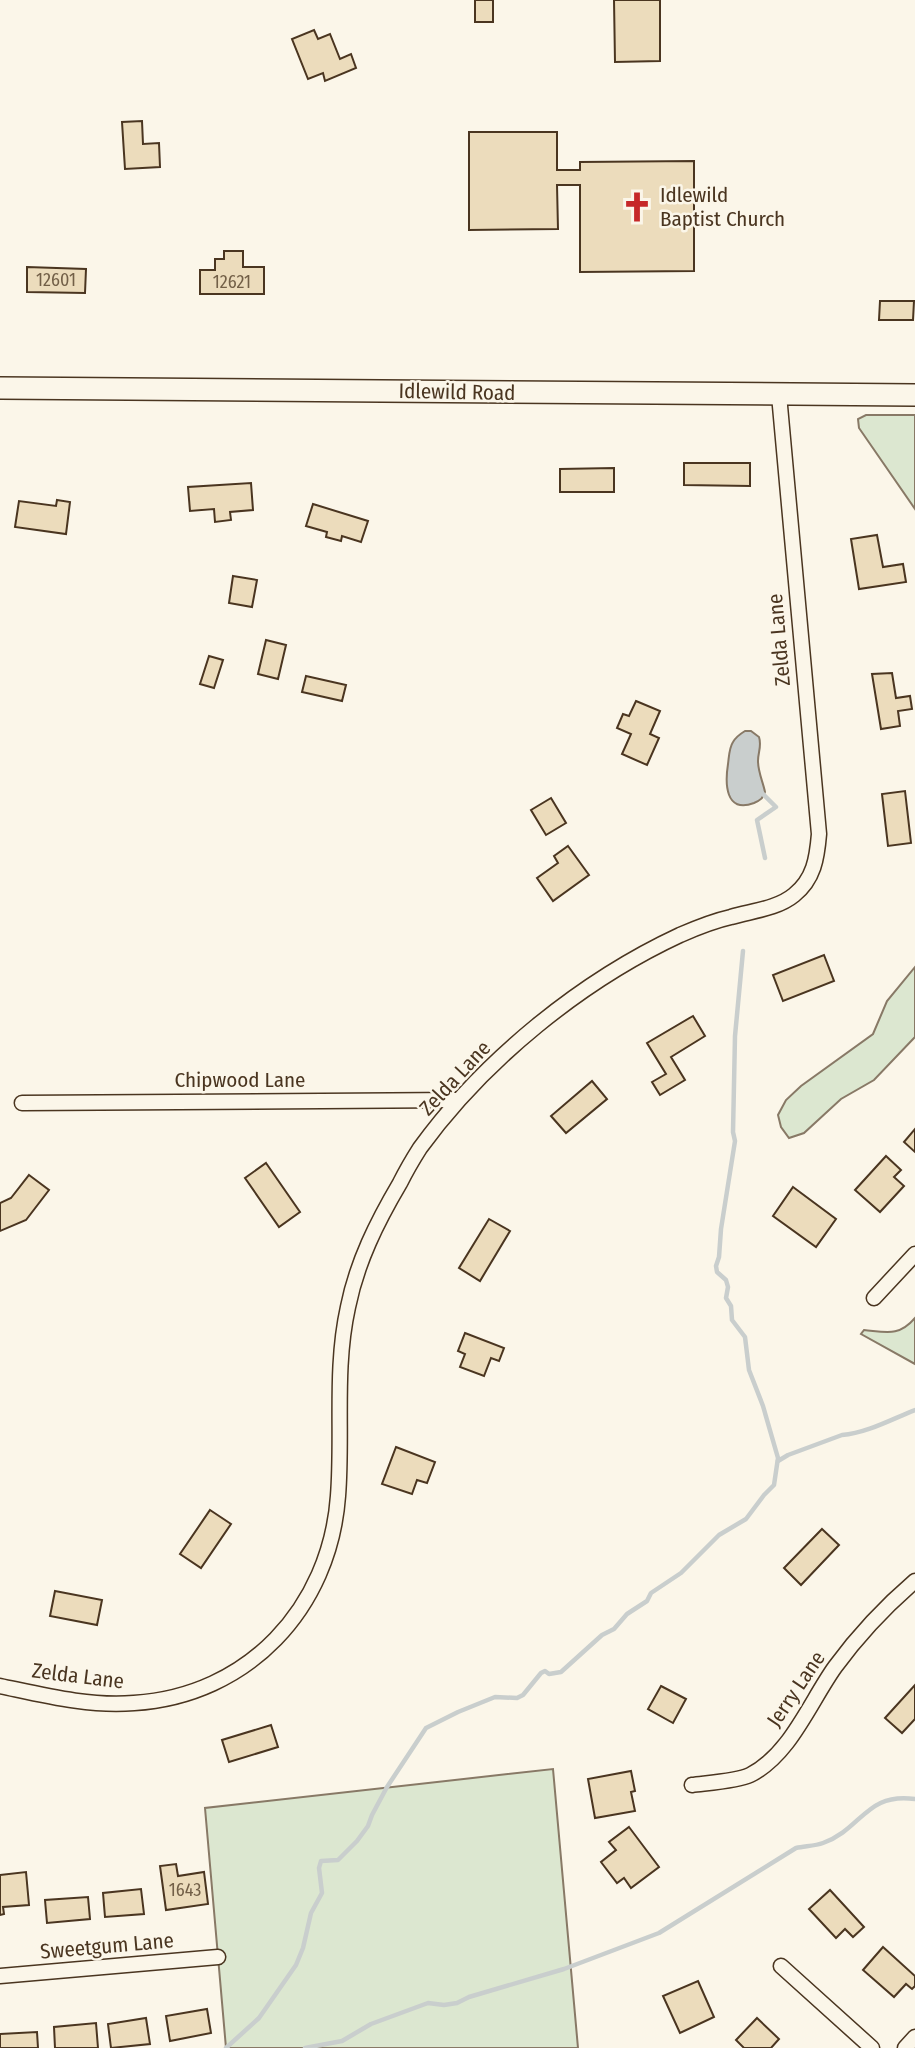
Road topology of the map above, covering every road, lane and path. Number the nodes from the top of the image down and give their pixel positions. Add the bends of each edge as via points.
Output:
1 (0, 388) edge
2 (779, 395) junction
3 (915, 395) edge
4 (458, 1100) junction
5 (22, 1103) dead end
6 (915, 1254) edge
7 (874, 1298) dead end
8 (915, 1581) edge
9 (0, 1686) edge
10 (692, 1786) dead end
11 (218, 1957) dead end
12 (781, 1966) dead end
13 (0, 1976) edge
14 (915, 2037) edge
15 (872, 2048) edge
16 (905, 2048) edge

1 - 2 main road, Idlewild Road
2 - 3 main road, Idlewild Road
2 - 4 street, Zelda Lane via 819,834 811,875 784,900 682,934 578,994 492,1065
4 - 5 street, Chipwood Lane
4 - 9 street, Zelda Lane via 419,1150 380,1217 355,1279 340,1361 334,1525 315,1586 286,1629 230,1675 195,1691 148,1702 103,1703
6 - 7 street
8 - 10 street, Jerry Lane via 835,1668 802,1722 769,1763 748,1777
11 - 13 street, Sweetgum Lane
12 - 15 street
14 - 16 street

